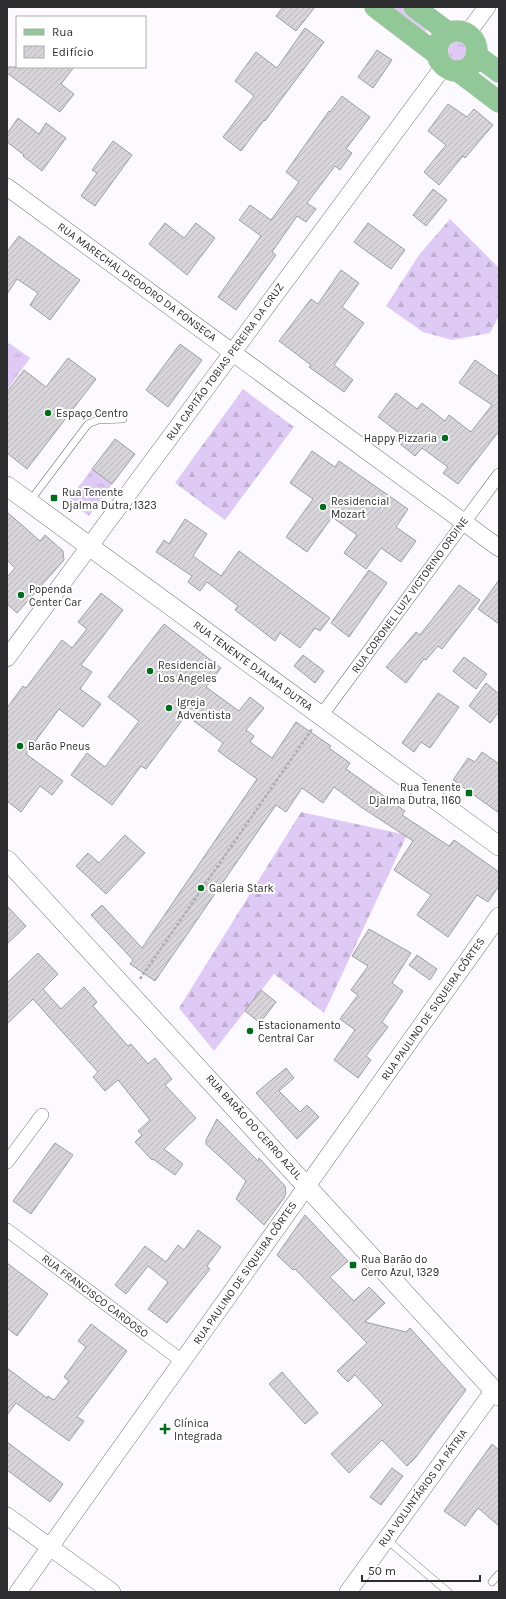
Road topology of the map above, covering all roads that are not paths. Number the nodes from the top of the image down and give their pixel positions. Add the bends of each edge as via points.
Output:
1 (375, 7) edge
2 (414, 7) edge
3 (487, 7) edge
4 (458, 34) junction
5 (476, 55) junction
6 (446, 64) junction
7 (499, 72) edge
8 (499, 102) edge
9 (7, 186) edge
10 (233, 352) junction
11 (123, 419) dead end
12 (499, 475) edge
13 (7, 486) edge
14 (29, 502) junction
15 (464, 522) junction
16 (90, 546) junction
17 (499, 548) edge
18 (7, 658) edge
19 (321, 716) junction
20 (499, 846) edge
21 (7, 860) edge
22 (499, 916) edge
23 (42, 1115) dead end
24 (7, 1162) edge
25 (307, 1186) junction
26 (7, 1230) edge
27 (182, 1361) junction
28 (497, 1390) edge
29 (7, 1516) edge
30 (386, 1539) junction
31 (50, 1547) junction
32 (499, 1574) edge
33 (492, 1582) dead end
34 (18, 1592) edge
35 (112, 1592) edge
36 (348, 1592) edge
37 (448, 1592) edge

1 - 6 main road
2 - 4 main road
3 - 4 street
4 - 5 main road via 474,41
4 - 6 main road via 439,42
5 - 6 main road via 470,66
5 - 7 main road
6 - 8 main road
6 - 10 street, RUA CAPITÃO TOBIAS PEREIRA DA CRUZ
9 - 10 street, RUA MARECHAL DEODORO DA FONSECA
10 - 15 street, RUA MARECHAL DEODORO DA FONSECA
10 - 16 street, RUA CAPITÃO TOBIAS PEREIRA DA CRUZ
11 - 14 lane via 98,420 88,424
12 - 15 street, RUA CORONEL LUIZ VICTORINO ORDINE
13 - 14 main road, RUA TENENTE DJALMA DUTRA
14 - 16 main road, RUA TENENTE DJALMA DUTRA
15 - 17 street, RUA MARECHAL DEODORO DA FONSECA
15 - 19 street, RUA CORONEL LUIZ VICTORINO ORDINE
16 - 18 street, RUA CAPITÃO TOBIAS PEREIRA DA CRUZ
16 - 19 main road, RUA TENENTE DJALMA DUTRA
19 - 20 main road, RUA TENENTE DJALMA DUTRA
21 - 25 main road, RUA BARÃO DO CERRO AZUL
22 - 25 street, RUA PAULINO DE SIQUEIRA CÔRTES
23 - 24 street
25 - 27 street, RUA PAULINO DE SIQUEIRA CÔRTES
25 - 28 main road, RUA BARÃO DO CERRO AZUL
26 - 27 street, RUA FRANCISCO CARDOSO
27 - 31 street, RUA PAULINO DE SIQUEIRA CÔRTES
28 - 30 street, RUA VOLUNTÁRIOS DA PÁTRIA
29 - 31 street
30 - 36 street, RUA VOLUNTÁRIOS DA PÁTRIA
30 - 37 lane
31 - 34 street, RUA PAULINO DE SIQUEIRA CÔRTES
31 - 35 street
32 - 33 lane

